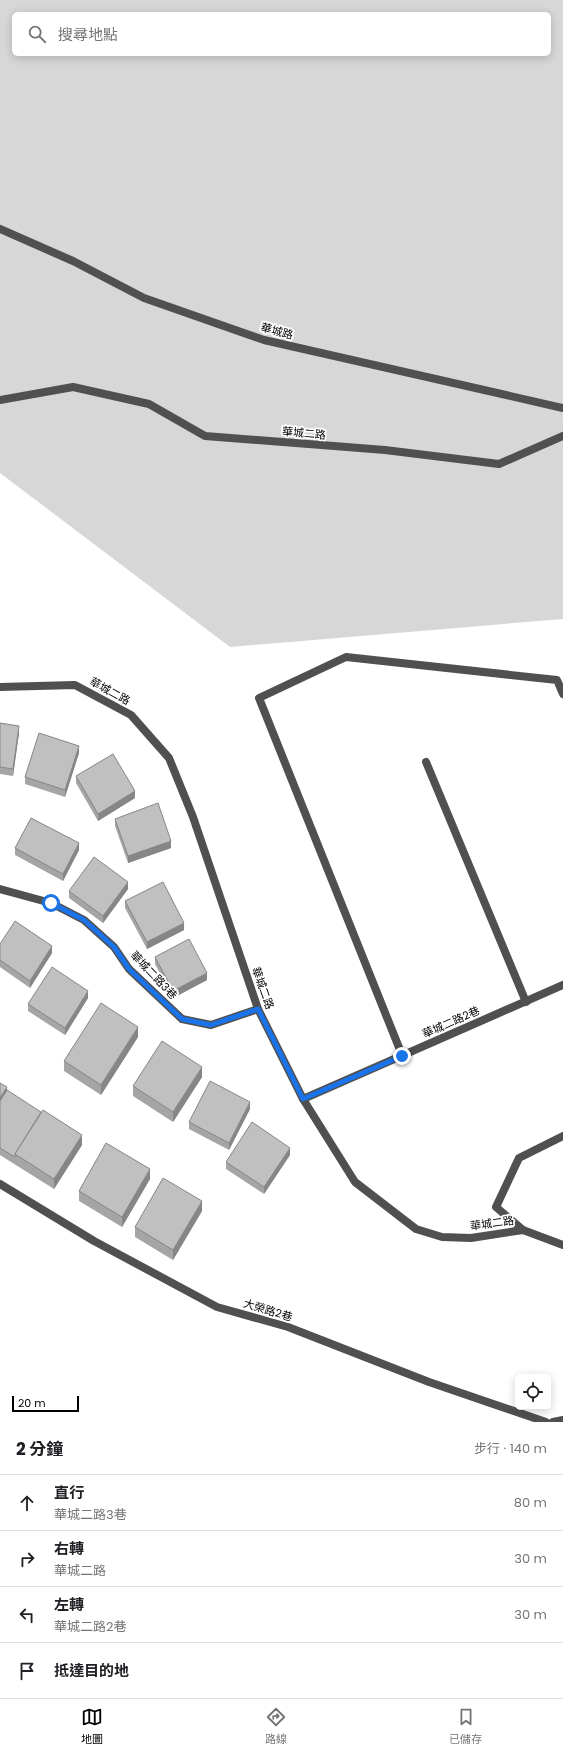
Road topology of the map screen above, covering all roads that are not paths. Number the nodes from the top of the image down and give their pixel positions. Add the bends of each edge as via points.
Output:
1 (0, 229) edge
2 (0, 400) edge
3 (563, 408) edge
4 (563, 436) edge
5 (0, 687) edge
6 (563, 694) edge
7 (426, 762) dead end
8 (0, 888) edge
9 (563, 985) edge
10 (526, 1002) junction
11 (258, 1009) junction
12 (402, 1056) junction
13 (303, 1099) junction
14 (563, 1136) edge
15 (0, 1184) edge
16 (523, 1230) junction
17 (563, 1245) edge
18 (563, 1420) edge
19 (546, 1422) edge
20 (553, 1422) edge

1 - 3 street, 華城路 via 73,261 144,298 264,340
2 - 4 street, 華城二路 via 72,387 149,404 205,436 385,450 499,464
5 - 11 street, 華城二路 via 75,685 131,715 169,758 193,817
6 - 12 street via 557,680 346,657 259,698
7 - 10 street
8 - 11 street, 華城二路3巷 via 51,903 84,920 114,947 129,969 182,1019 211,1025
9 - 10 street, 華城二路2巷
10 - 12 street, 華城二路2巷
11 - 13 street, 華城二路
12 - 13 street, 華城二路2巷
13 - 16 street, 華城二路 via 355,1182 416,1229 442,1237 471,1238
14 - 16 street via 519,1158 496,1207
15 - 19 street, 大榮路2巷 via 94,1241 217,1307 288,1327 429,1382
16 - 17 street, 華城二路
18 - 20 street

